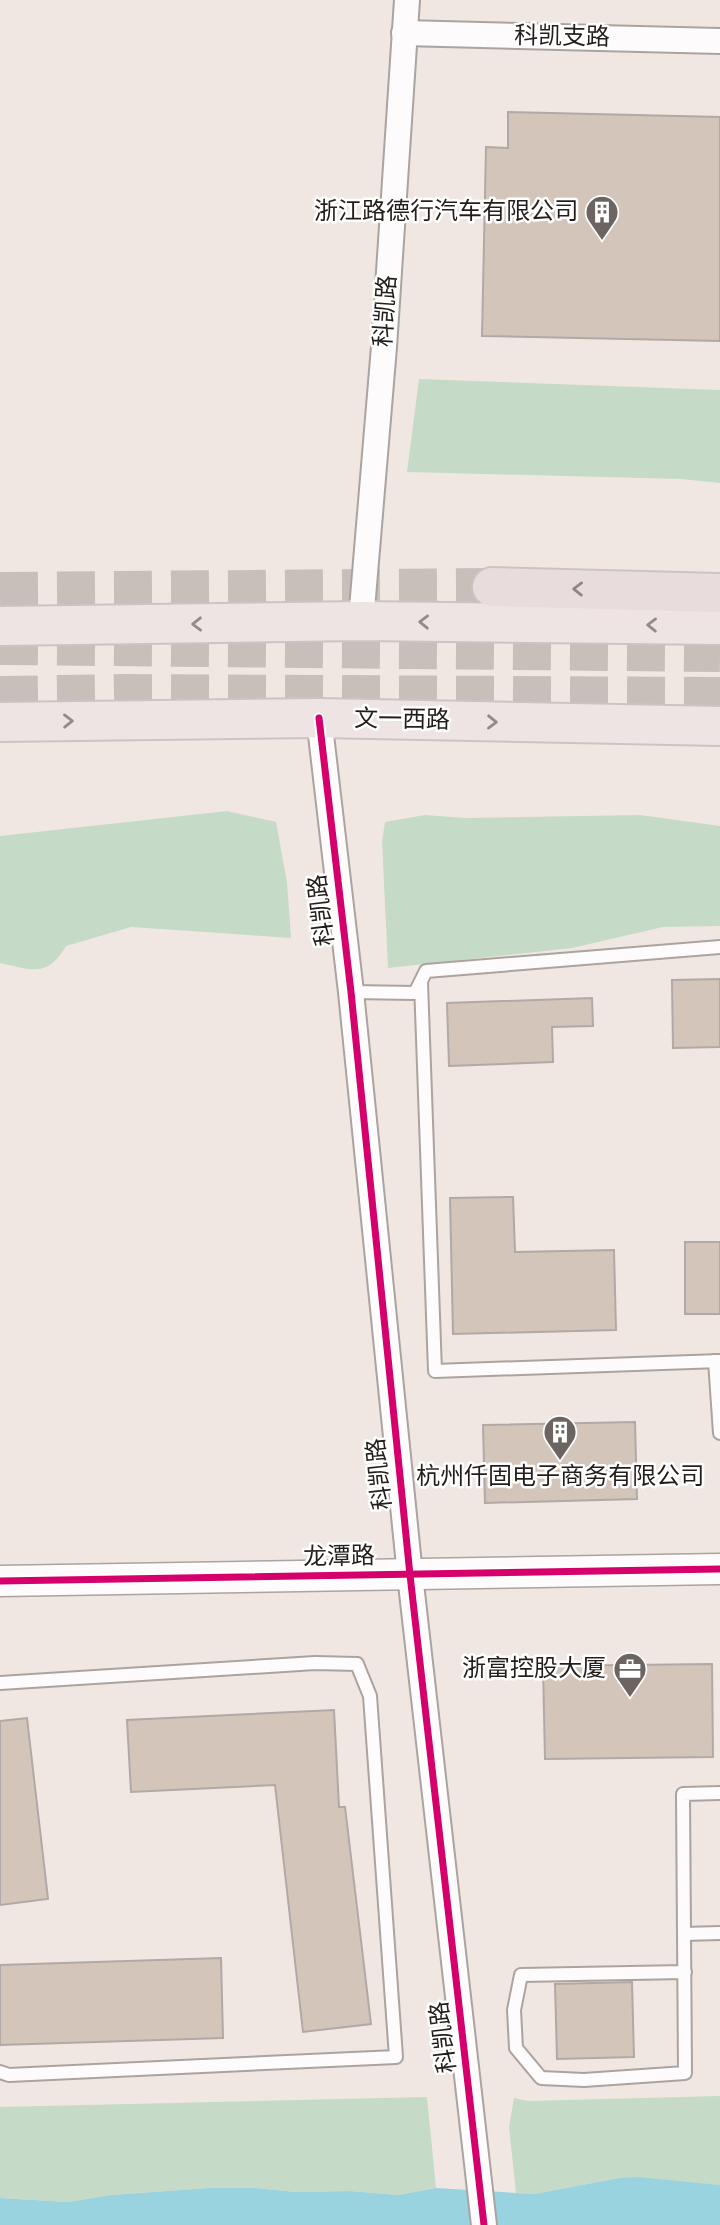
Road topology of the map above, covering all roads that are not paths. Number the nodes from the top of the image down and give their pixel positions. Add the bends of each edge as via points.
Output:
1 (407, 0) edge
2 (404, 33) junction
3 (720, 41) edge
4 (492, 587) tunnel mouth
5 (720, 593) edge
6 (361, 621) junction
7 (720, 625) edge
8 (0, 626) edge
9 (319, 718) junction
10 (0, 722) edge
11 (720, 726) edge
12 (720, 947) edge
13 (421, 983) junction
14 (351, 992) junction
15 (718, 1361) edge
16 (720, 1433) edge
17 (720, 1569) edge
18 (410, 1575) junction
19 (0, 1581) edge
20 (0, 1683) edge
21 (720, 1793) edge
22 (720, 1933) edge
23 (684, 1934) junction
24 (685, 1972) junction
25 (0, 2072) edge
26 (484, 2225) edge

1 - 2 street, 科凯路
2 - 3 street, 科凯支路
2 - 6 street, 科凯路
5 -> 4 highway
7 -> 6 main road
6 -> 8 main road
10 -> 9 main road, 文一西路
9 -> 11 main road, 文一西路
9 - 14 street, 科凯路
12 - 13 lane via 426,971
13 - 14 lane via 415,993
13 - 15 lane via 435,1371
14 - 18 street, 科凯路
15 - 16 lane
17 - 18 street, 龙潭路
18 - 19 street, 龙潭路
18 - 26 street, 科凯路
20 - 25 lane via 357,1664 370,1696 396,2057
21 - 23 lane via 683,1794
22 - 23 lane
23 - 24 lane
24 - 24 lane via 685,2073 541,2078 516,2048 514,2010 521,1975

